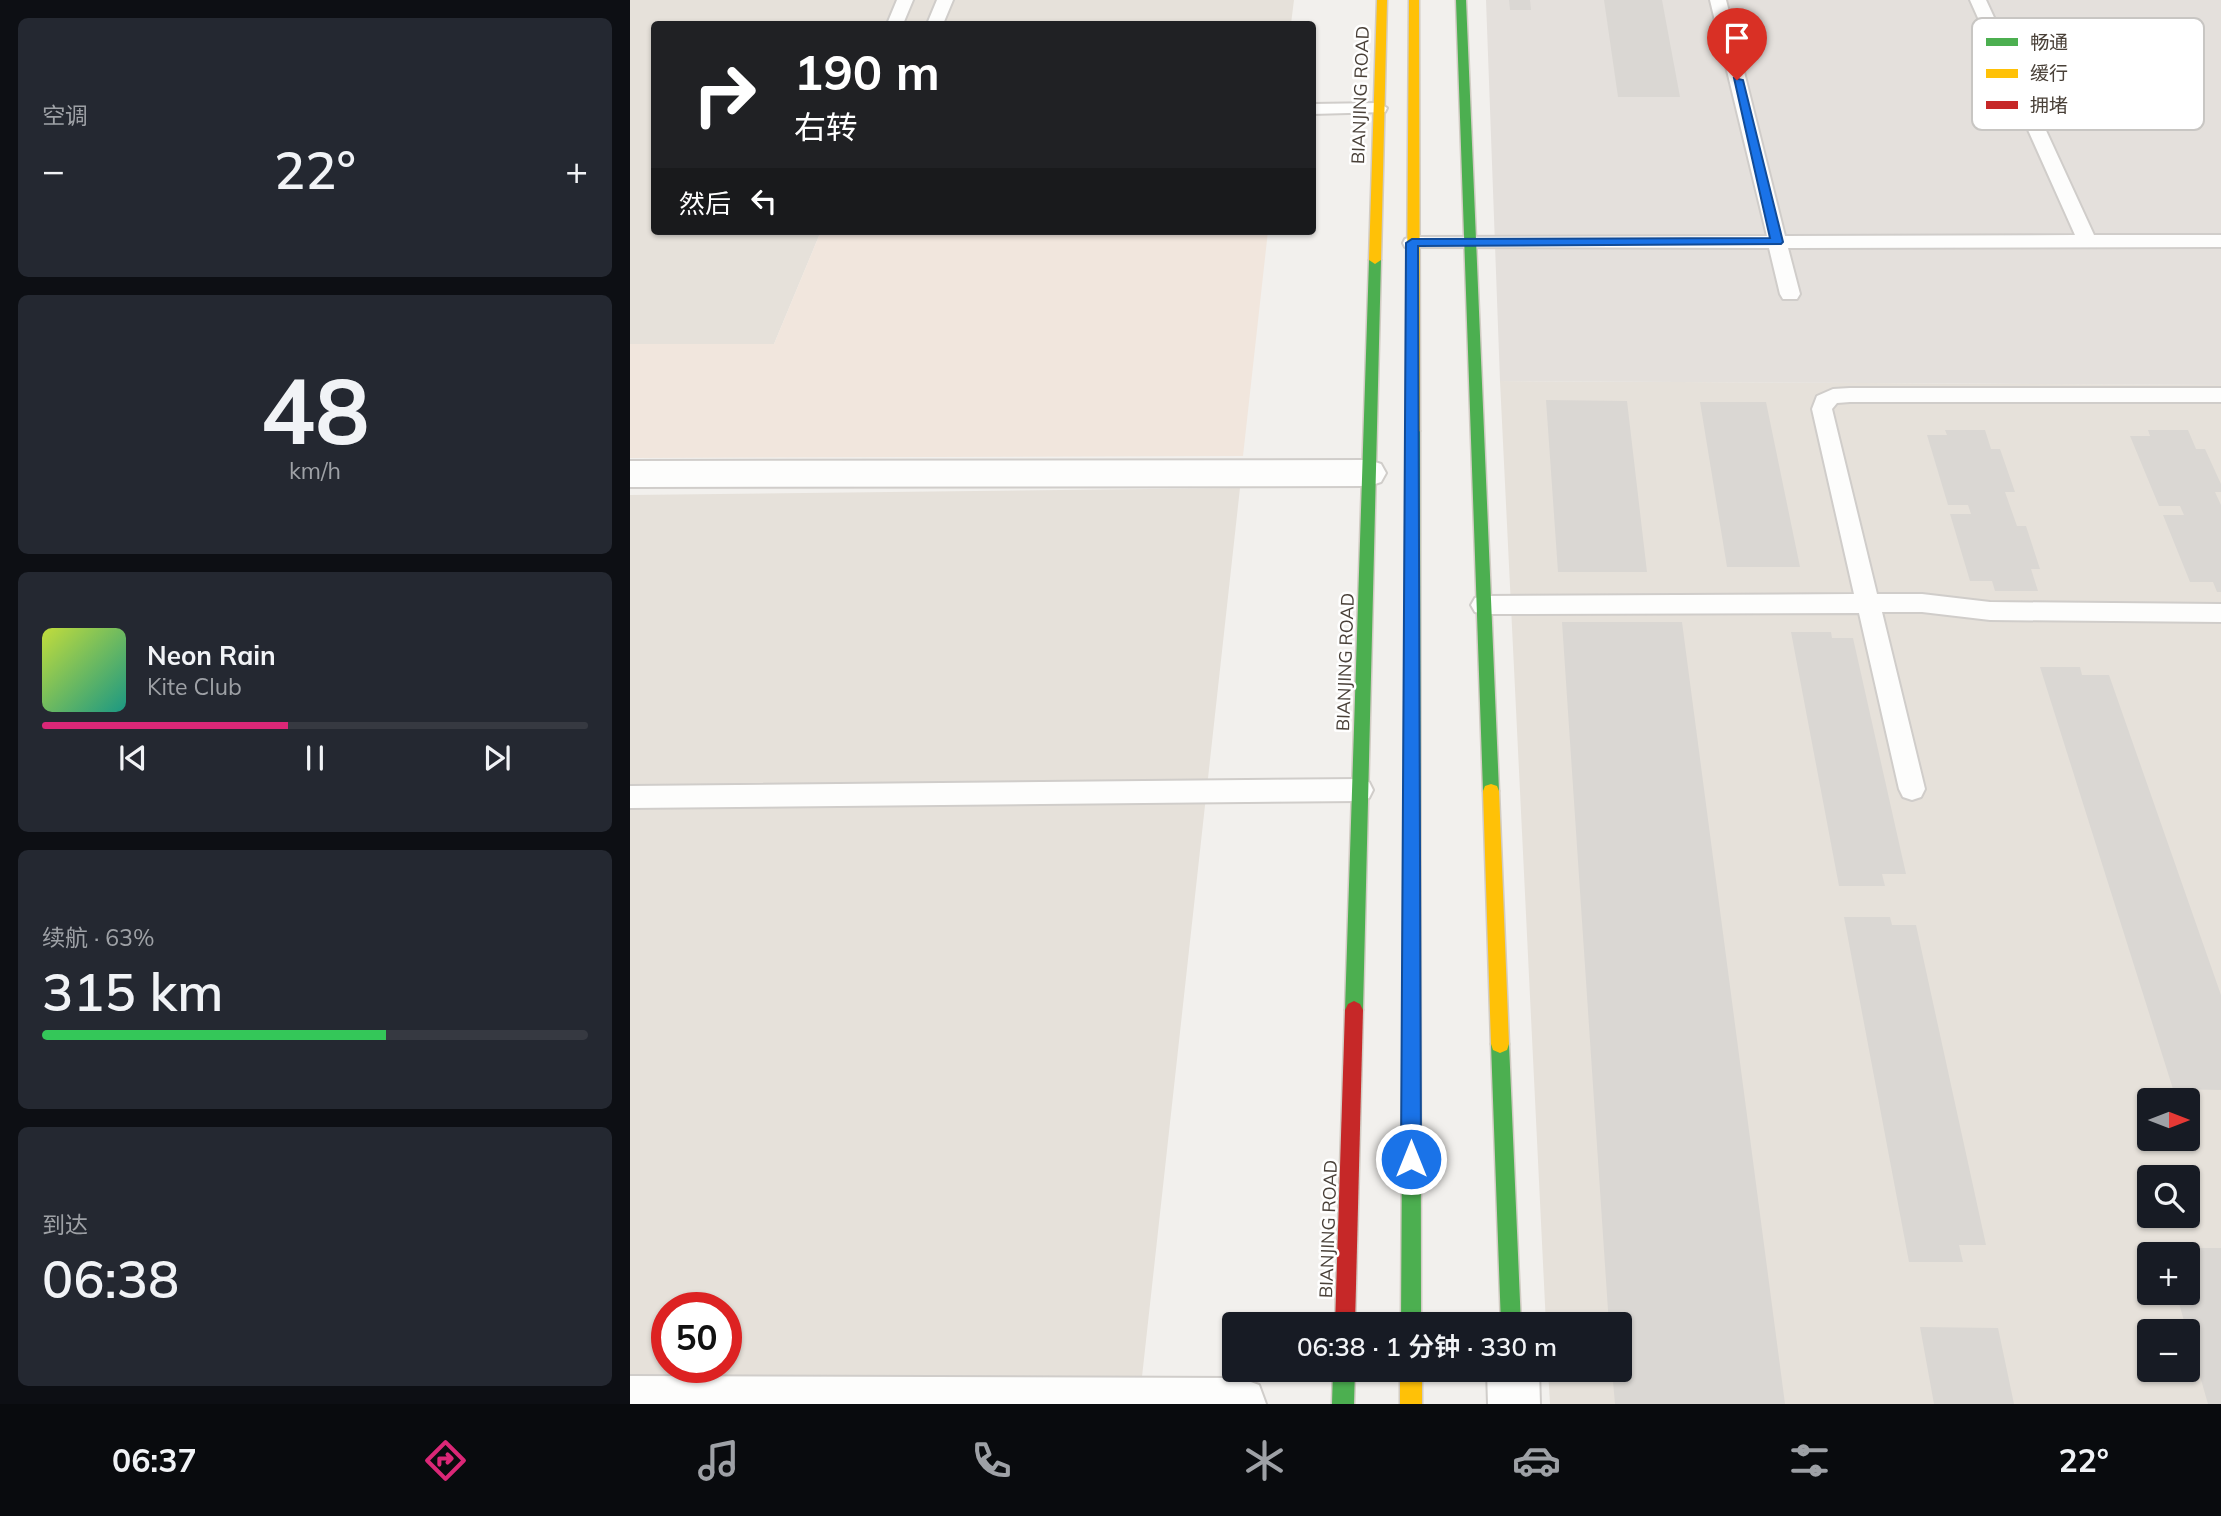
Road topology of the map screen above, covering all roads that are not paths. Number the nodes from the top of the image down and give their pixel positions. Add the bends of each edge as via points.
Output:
1 (905, 0) edge
2 (945, 0) edge
3 (1382, 0) edge
4 (1414, 0) edge
5 (1461, 0) edge
6 (1718, 0) edge
7 (1979, 0) edge
8 (1987, 18) edge
9 (896, 21) edge
10 (936, 21) edge
11 (1379, 108) junction
12 (1316, 109) edge
13 (2037, 130) edge
14 (2087, 241) junction
15 (2221, 241) edge
16 (1777, 242) junction
17 (1412, 243) junction
18 (1470, 243) junction
19 (1790, 294) dead end
20 (2221, 395) edge
21 (1369, 473) junction
22 (630, 474) edge
23 (1868, 603) junction
24 (1483, 605) junction
25 (2221, 613) edge
26 (1912, 789) dead end
27 (1360, 790) junction
28 (630, 797) edge
29 (1345, 1312) edge
30 (1411, 1312) edge
31 (1510, 1312) edge
32 (1344, 1382) edge
33 (1410, 1382) edge
34 (1513, 1382) edge
35 (630, 1402) edge
36 (1240, 1404) edge
37 (1343, 1404) edge
38 (1410, 1404) edge
39 (1514, 1404) edge

1 - 9 lane
2 - 10 lane
3 - 11 main road, BIANJING ROAD
4 - 17 main road
5 - 18 main road
6 - 16 lane
7 - 8 lane
11 - 12 lane
11 - 21 main road, BIANJING ROAD
13 - 14 lane
14 - 15 lane
14 - 16 lane
16 - 18 lane
16 - 19 lane
17 - 18 lane
17 - 30 main road
18 - 24 main road
20 - 23 lane via 1850,395 1824,401 1822,409
21 - 22 street
21 - 27 main road, BIANJING ROAD
23 - 24 lane
23 - 25 lane via 1922,603 1990,611
23 - 26 lane
24 - 31 main road
27 - 28 lane
27 - 29 main road, BIANJING ROAD
32 - 37 main road
33 - 38 main road
34 - 39 street
35 - 36 street

